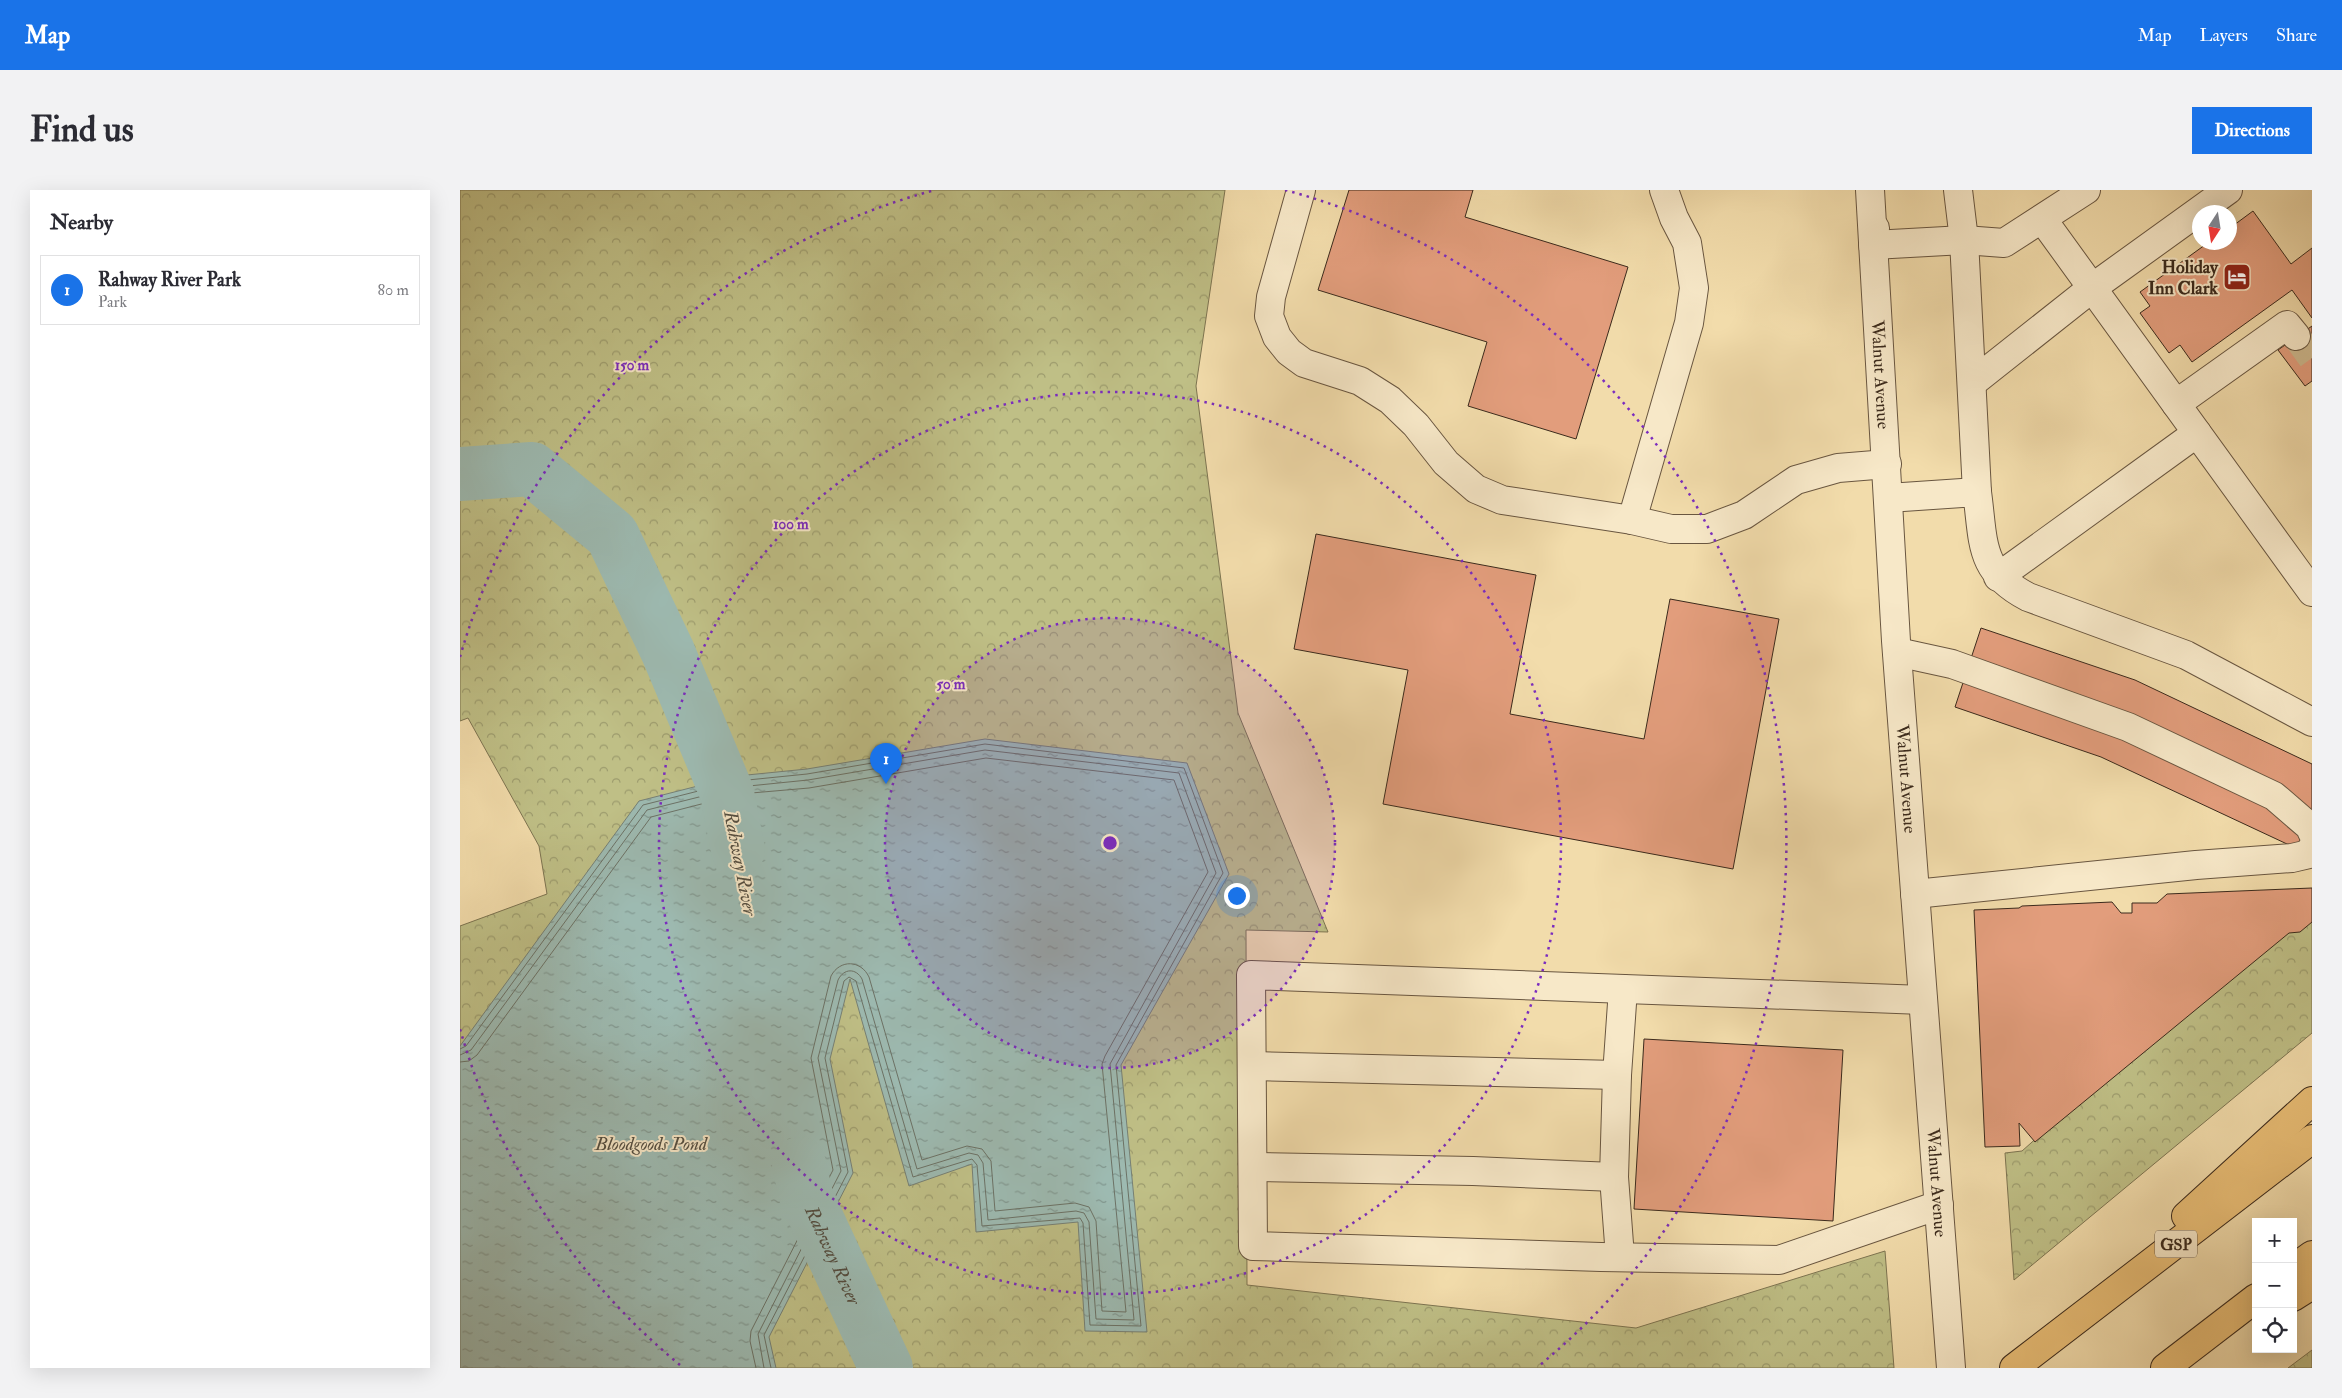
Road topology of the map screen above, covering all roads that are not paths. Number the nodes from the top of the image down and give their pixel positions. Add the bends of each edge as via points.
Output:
1 (1301, 190) edge
2 (1664, 190) edge
3 (1870, 190) edge
4 (1881, 190) edge
5 (1958, 190) edge
6 (2086, 190) edge
7 (2228, 190) edge
8 (2043, 220) junction
9 (1964, 240) junction
10 (1872, 245) junction
11 (2092, 288) junction
12 (2296, 336) tunnel mouth
13 (1972, 383) junction
14 (2176, 404) junction
15 (2197, 433) junction
16 (1887, 464) junction
17 (1977, 492) junction
18 (1888, 498) junction
19 (1632, 520) junction
20 (1998, 577) junction
21 (2312, 592) edge
22 (1897, 652) junction
23 (2312, 722) edge
24 (2312, 832) edge
25 (2312, 848) edge
26 (1915, 894) junction
27 (1623, 989) junction
28 (1923, 1000) junction
29 (1252, 1066) junction
30 (1616, 1075) junction
31 (2312, 1102) edge
32 (2312, 1140) edge
33 (1253, 1167) junction
34 (1614, 1177) junction
35 (1939, 1205) junction
36 (2312, 1255) edge
37 (1620, 1257) junction
38 (2297, 1266) edge
39 (2312, 1285) edge
40 (2297, 1295) edge
41 (2252, 1301) edge
42 (2252, 1325) edge
43 (2041, 1348) junction
44 (1951, 1368) edge
45 (2014, 1368) edge
46 (2164, 1368) edge
47 (2185, 1368) edge

1 - 19 street via 1271,297 1269,316 1277,337 1289,352 1304,362 1360,381 1390,400 1416,425 1446,463 1476,489 1502,500
2 - 19 street via 1687,243 1694,288 1689,323
3 - 10 street, Walnut Avenue
4 - 10 street
5 - 9 street
6 - 8 street
7 - 11 street
8 - 9 street via 2004,244
8 - 11 street
9 - 10 street
9 - 13 street
10 - 16 street, Walnut Avenue
11 - 13 street
11 - 14 street
12 - 14 street via 2287,325
13 - 17 street
14 - 15 street
15 - 20 street
15 - 21 street
16 - 18 street, Walnut Avenue
16 - 19 street via 1838,468 1796,480 1744,515 1707,529 1671,529
17 - 18 street
17 - 20 street via 1987,559
18 - 22 street, Walnut Avenue
20 - 23 street via 2028,597 2186,655
22 - 24 street via 1952,664 2128,726 2274,796
22 - 26 street, Walnut Avenue
25 - 26 street via 2309,854 2292,858
26 - 28 street, Walnut Avenue
27 - 28 street
27 - 29 street via 1251,975
27 - 30 street
28 - 35 street, Walnut Avenue
29 - 30 street
29 - 33 street
30 - 34 street
31 - 43 highway
32 - 43 highway, GSP
33 - 34 street
33 - 37 street via 1254,1246
34 - 37 street
35 - 37 street via 1778,1260
35 - 44 street, Walnut Avenue
36 - 38 highway
39 - 40 highway
41 - 46 highway
42 - 47 highway
43 - 45 highway, GSP

